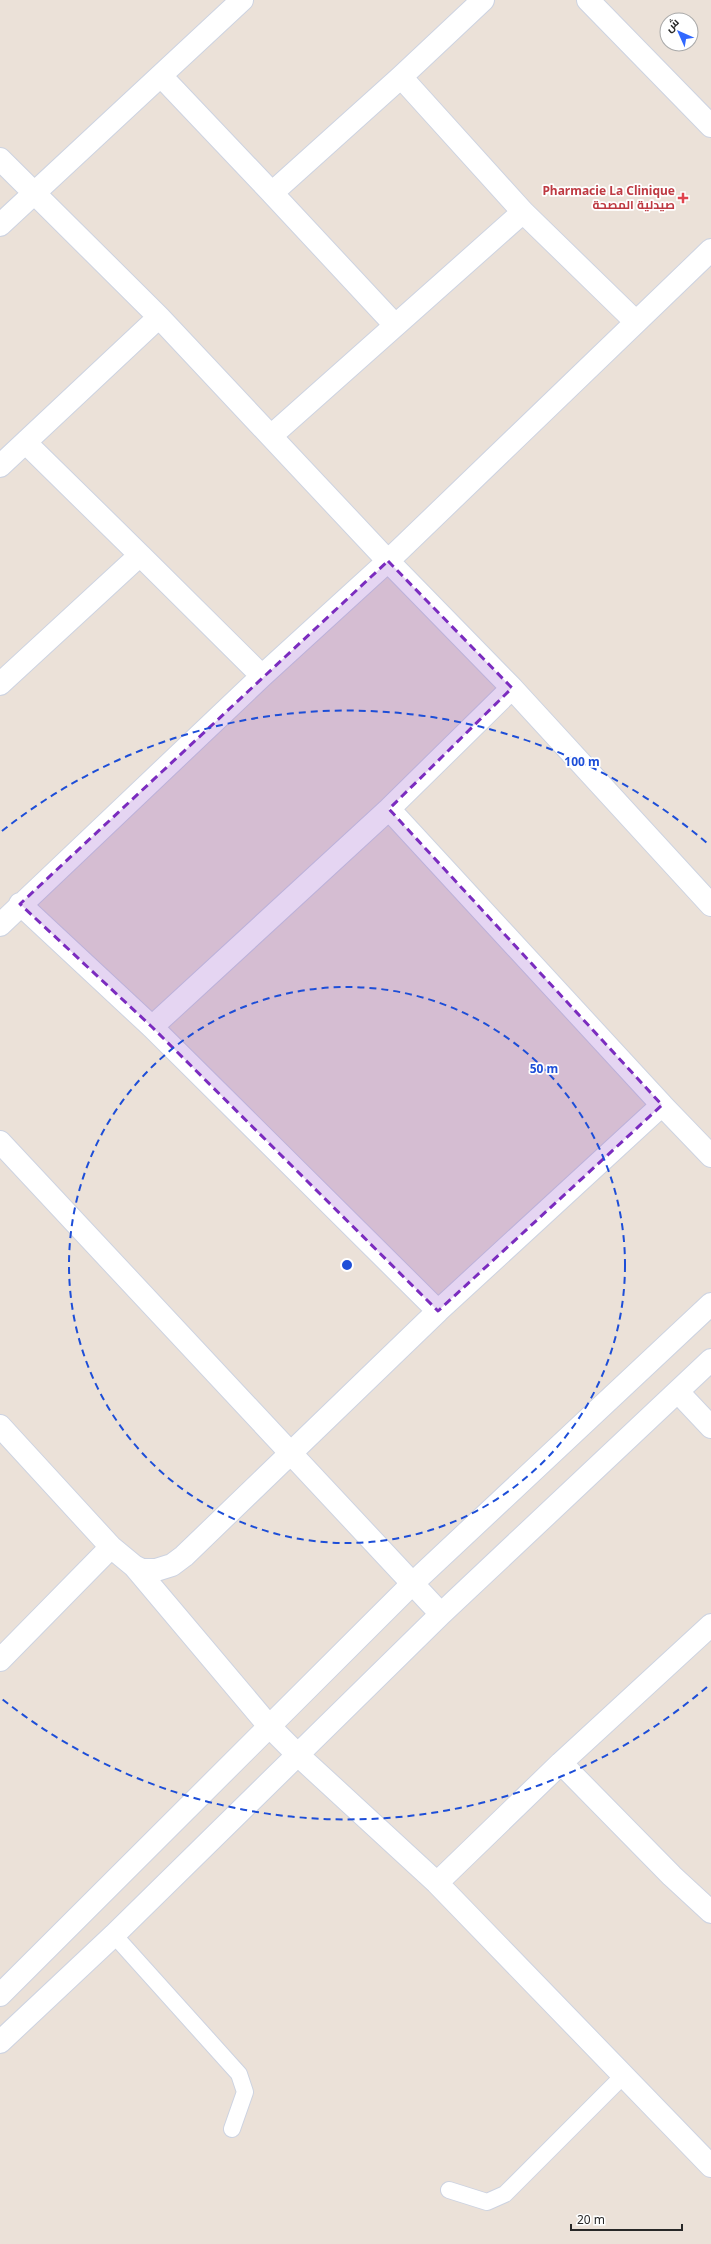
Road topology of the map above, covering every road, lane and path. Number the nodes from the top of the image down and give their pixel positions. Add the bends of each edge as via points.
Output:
1 (242, 0) edge
2 (483, 0) edge
3 (588, 0) edge
4 (162, 77) junction
5 (401, 77) junction
6 (711, 126) edge
7 (0, 159) edge
8 (272, 193) junction
9 (35, 194) junction
10 (523, 212) junction
11 (0, 225) edge
12 (711, 250) edge
13 (159, 317) junction
14 (636, 322) junction
15 (395, 325) junction
16 (271, 436) junction
17 (26, 442) junction
18 (0, 466) edge
19 (140, 556) junction
20 (388, 561) junction
21 (262, 676) junction
22 (0, 684) edge
23 (512, 688) junction
24 (389, 808) junction
25 (20, 904) junction
26 (711, 906) edge
27 (0, 925) edge
28 (152, 1027) junction
29 (662, 1105) junction
30 (0, 1142) edge
31 (711, 1156) edge
32 (711, 1304) edge
33 (438, 1311) junction
34 (711, 1360) edge
35 (678, 1392) junction
36 (0, 1426) edge
37 (711, 1427) edge
38 (291, 1454) junction
39 (111, 1547) junction
40 (134, 1566) junction
41 (412, 1584) junction
42 (441, 1614) junction
43 (711, 1625) edge
44 (0, 1660) edge
45 (269, 1726) junction
46 (298, 1755) junction
47 (561, 1762) junction
48 (438, 1883) junction
49 (711, 1912) edge
50 (114, 1935) junction
51 (0, 1995) edge
52 (0, 2042) edge
53 (623, 2076) junction
54 (232, 2130) dead end
55 (711, 2166) edge
56 (449, 2190) dead end

1 - 4 street
2 - 5 street
3 - 6 street
4 - 8 street
4 - 9 street
5 - 8 street
5 - 10 street
7 - 9 street
8 - 15 street
9 - 11 street
9 - 13 street
10 - 14 street
10 - 15 street
12 - 14 street
13 - 16 street
13 - 17 street
14 - 20 street
15 - 16 street
16 - 20 street
17 - 18 street
17 - 19 street
19 - 21 street
19 - 22 street
20 - 21 street
20 - 23 street
21 - 25 street
23 - 24 street
23 - 26 street
24 - 28 street
24 - 29 street
25 - 27 street
25 - 28 street
28 - 33 street
29 - 31 street
29 - 33 street
30 - 38 street
32 - 41 street
33 - 38 street
34 - 35 street
35 - 37 street
35 - 42 street
36 - 39 street
38 - 40 street via 172,1565 156,1570 142,1570
38 - 41 street
39 - 40 street
39 - 44 street
40 - 45 street
41 - 42 street
41 - 45 street
42 - 46 street
43 - 47 street
45 - 46 street
45 - 51 street
46 - 48 street
46 - 50 street
47 - 48 street
47 - 49 street via 672,1876
48 - 53 street
50 - 52 street
50 - 54 lane via 239,2074 245,2092
53 - 55 street
53 - 56 lane via 505,2194 487,2202

